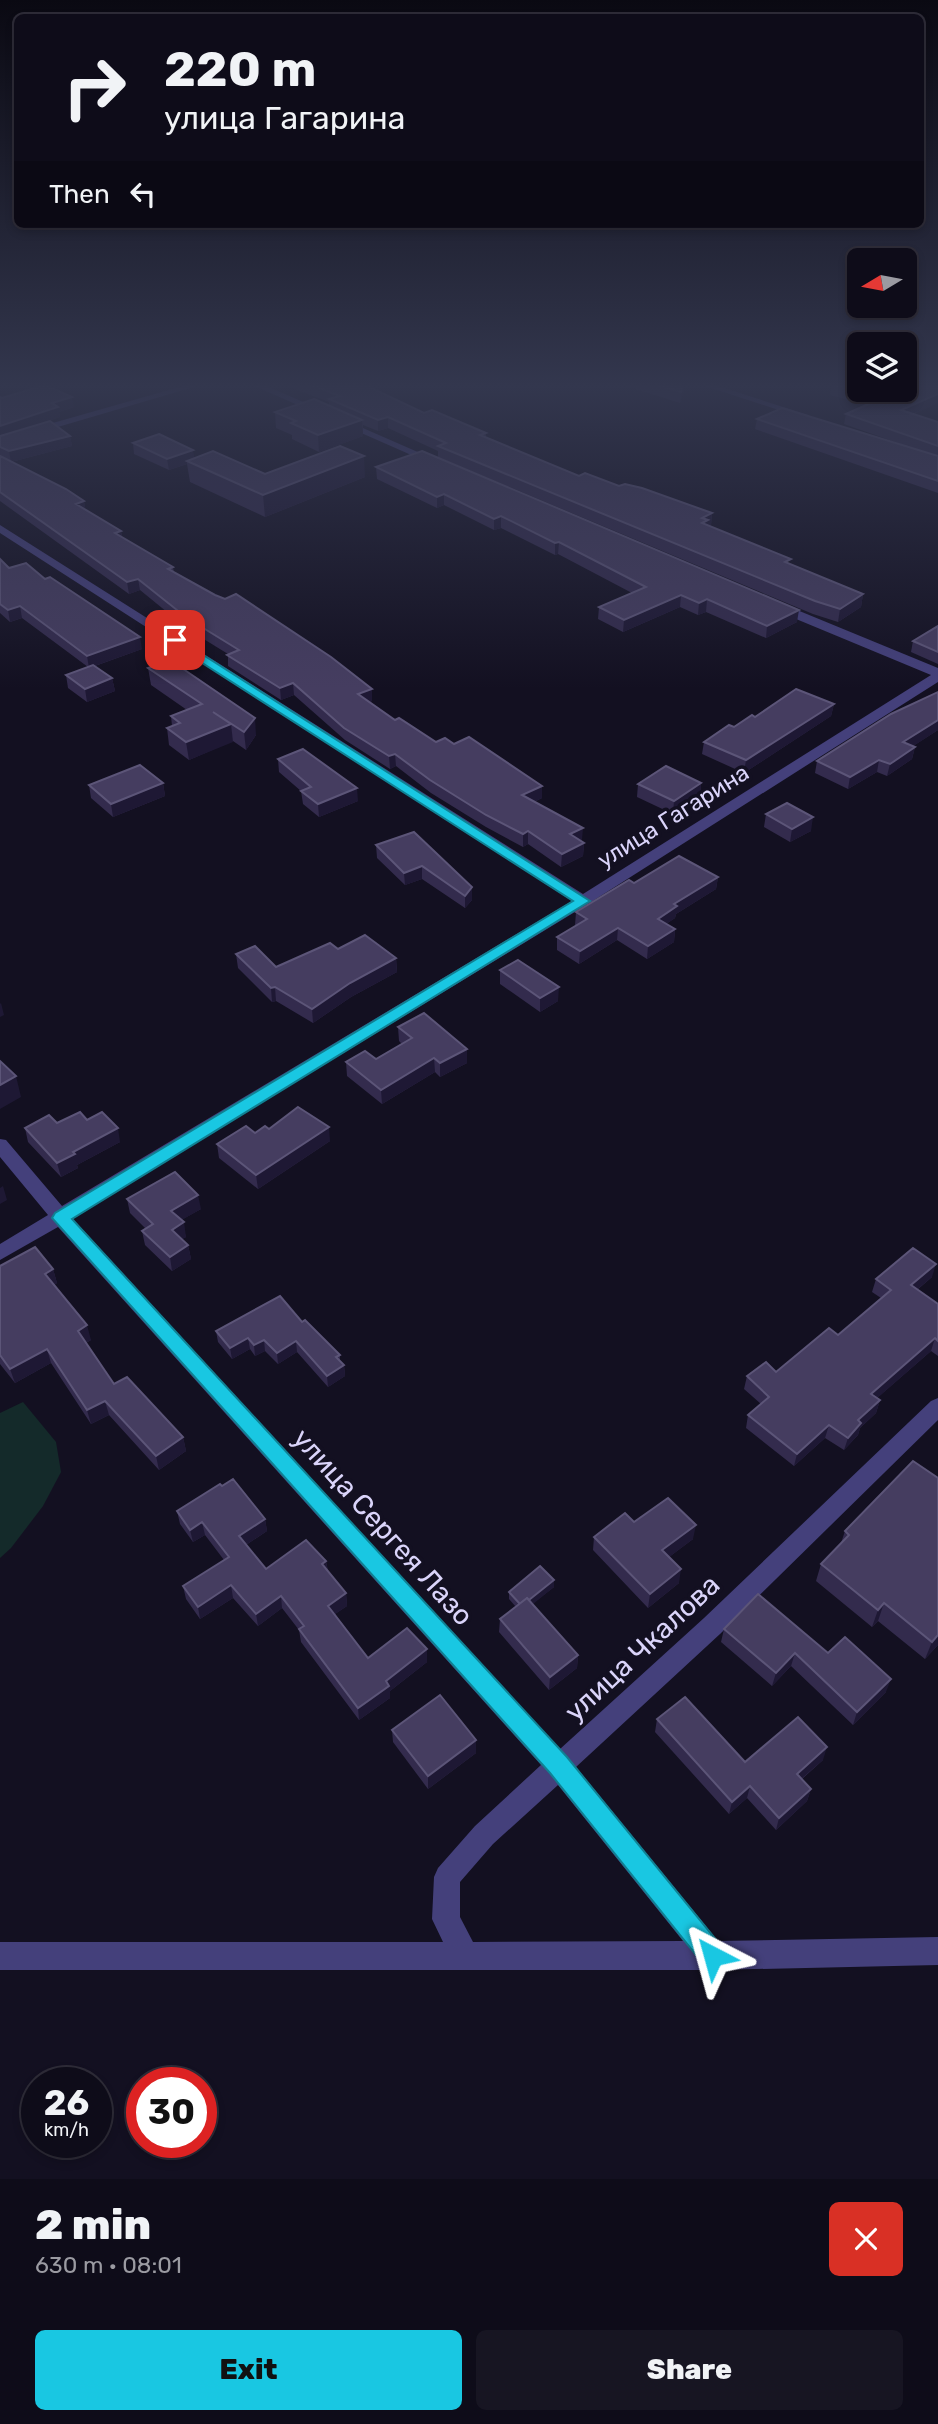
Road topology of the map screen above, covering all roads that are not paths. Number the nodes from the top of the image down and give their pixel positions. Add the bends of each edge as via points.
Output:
1 (0, 528) edge
2 (762, 600) edge
3 (938, 674) edge
4 (583, 901) junction
5 (0, 1145) edge
6 (61, 1218) junction
7 (0, 1253) edge
8 (938, 1407) edge
9 (558, 1765) junction
10 (938, 1951) edge
11 (466, 1954) junction
12 (0, 1956) edge
13 (713, 1956) junction

1 - 4 street
2 - 3 street
3 - 4 street, улица Гагарина
4 - 6 street, улица Гагарина
5 - 6 street, улица Сергея Лазо
6 - 7 street, улица Гагарина
6 - 9 street, улица Сергея Лазо
8 - 9 street, улица Чкалова via 712,1626
9 - 11 street, улица Чкалова via 447,1877 446,1919
9 - 13 street, улица Сергея Лазо
10 - 13 street
11 - 12 street
11 - 13 street

